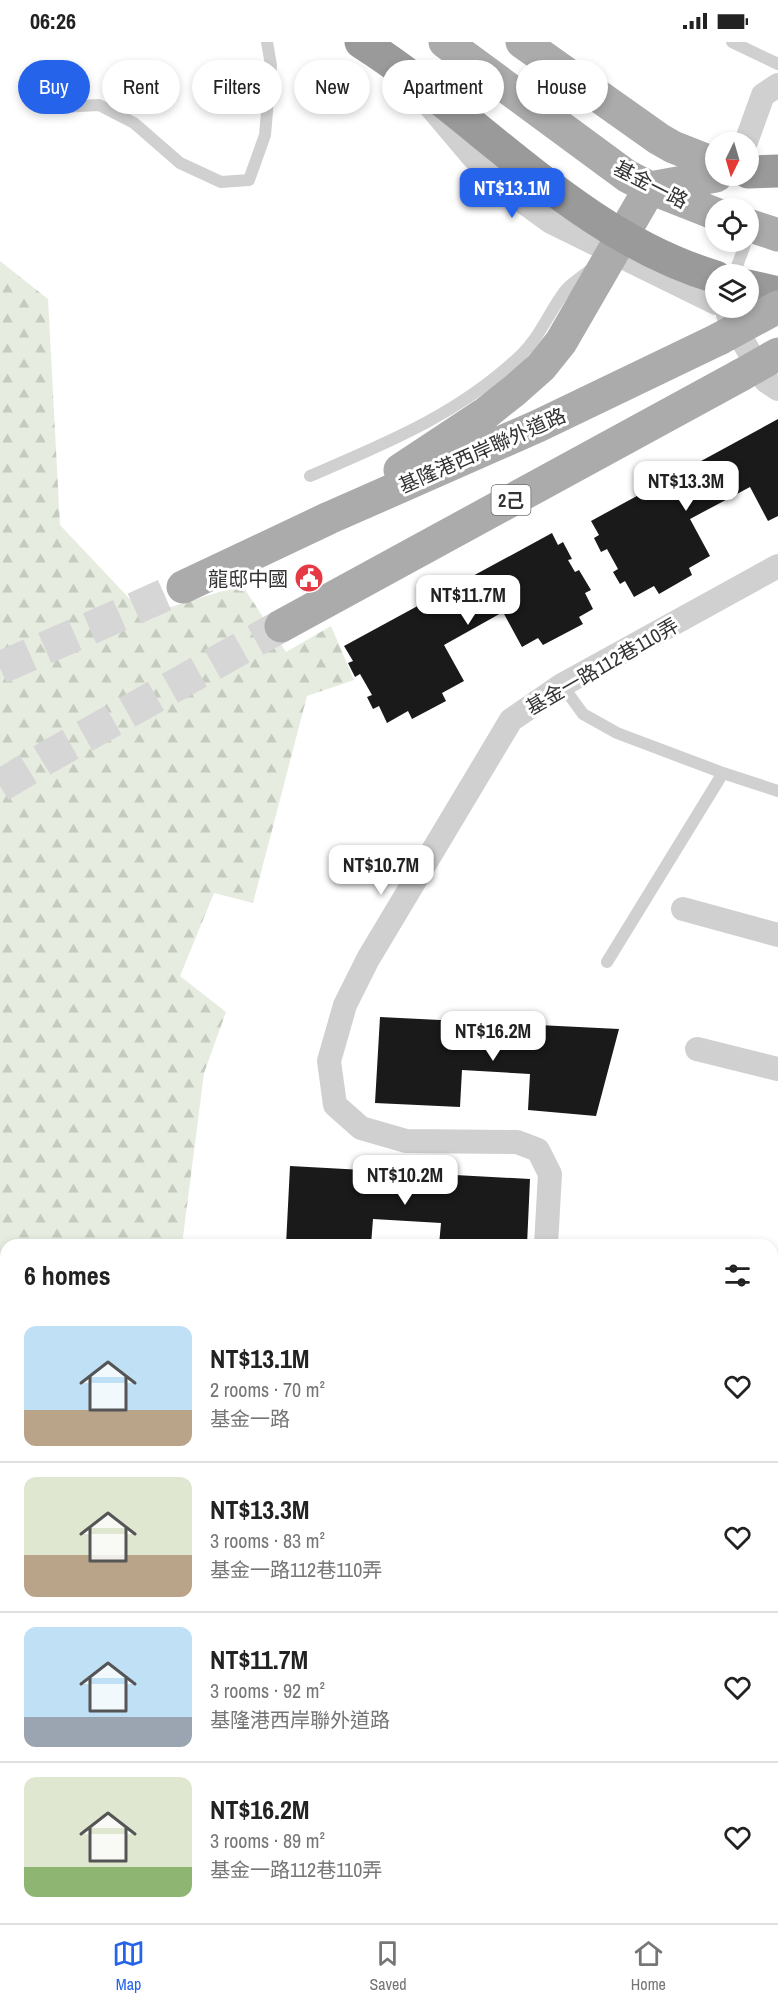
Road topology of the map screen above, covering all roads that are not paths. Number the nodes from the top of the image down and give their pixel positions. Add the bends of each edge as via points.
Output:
1 (267, 42) edge
2 (361, 42) edge
3 (384, 42) edge
4 (445, 42) edge
5 (522, 42) edge
6 (732, 42) edge
7 (778, 64) edge
8 (778, 85) edge
9 (90, 105) edge
10 (750, 132) edge
11 (705, 160) edge
12 (778, 171) edge
13 (759, 172) edge
14 (705, 178) edge
15 (759, 180) edge
16 (778, 185) edge
17 (650, 188) junction
18 (705, 210) edge
19 (612, 253) junction
20 (705, 273) edge
21 (759, 289) edge
22 (778, 293) edge
23 (705, 298) edge
24 (778, 307) edge
25 (721, 323) edge
26 (778, 354) edge
27 (778, 389) edge
28 (310, 476) dead end
29 (329, 518) junction
30 (778, 566) edge
31 (183, 587) tunnel mouth
32 (281, 626) tunnel mouth
33 (562, 685) junction
34 (723, 773) junction
35 (778, 791) edge
36 (683, 909) dead end
37 (778, 935) edge
38 (607, 962) dead end
39 (697, 1049) dead end
40 (778, 1069) edge
41 (546, 1239) edge

1 - 9 lane via 271,65 265,135 249,180 221,183 180,163 134,123 99,105
2 - 20 highway, bridge via 476,126 574,206 621,236
3 - 19 street via 429,105 504,186 551,222
4 - 17 main road, 基金一路 via 627,176
5 - 11 main road via 659,139
6 - 7 lane
8 - 10 street via 763,96
12 - 13 highway
14 - 17 main road
15 - 16 main road
17 - 18 main road, 基金一路
17 - 19 main road
19 - 23 street
19 - 28 lane via 566,290 523,354 473,395 410,433
19 - 29 main road via 561,342 541,367 486,413
21 - 22 highway
24 - 25 main road, 基隆港西岸聯外道路, bridge
25 - 27 street via 766,381
25 - 29 main road, 基隆港西岸聯外道路 via 538,426
26 - 32 main road, 2己, bridge
29 - 31 main road, 基隆港西岸聯外道路
30 - 33 street, 基金一路112巷110弄
33 - 34 lane via 583,714 617,733
33 - 41 street, 基金一路112巷110弄 via 511,720 368,959 345,1005 329,1061 335,1105 361,1128 406,1141 517,1142 538,1150 550,1174
34 - 35 lane
34 - 38 lane
36 - 37 street
39 - 40 street

